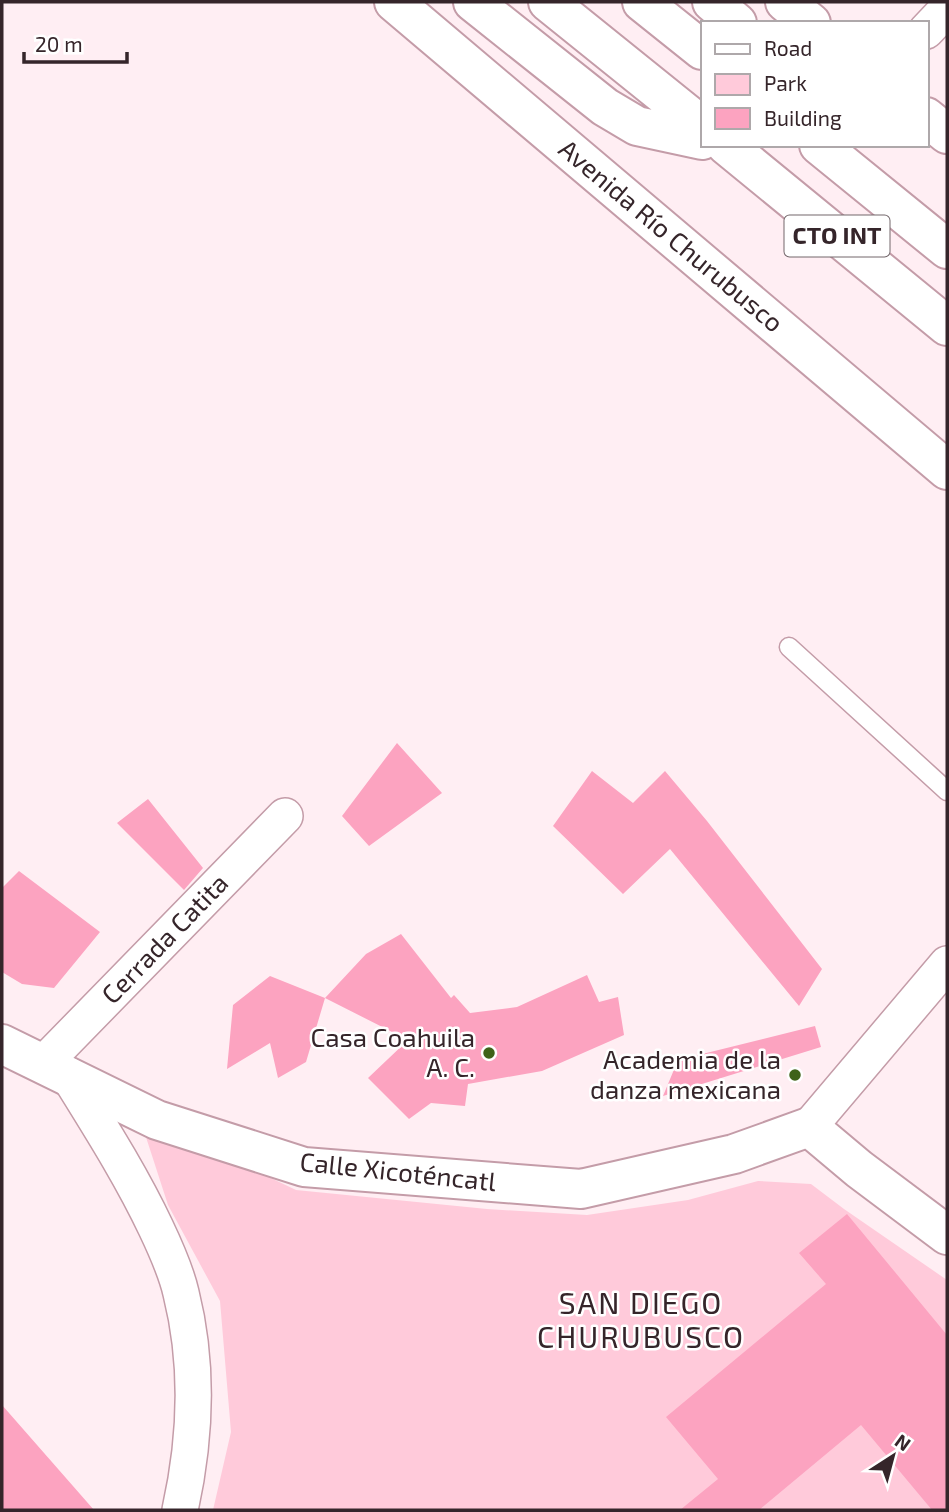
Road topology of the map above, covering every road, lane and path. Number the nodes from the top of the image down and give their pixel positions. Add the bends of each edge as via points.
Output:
1 (394, 2) edge
2 (473, 2) edge
3 (548, 2) edge
4 (642, 2) edge
5 (712, 2) edge
6 (785, 2) edge
7 (947, 9) edge
8 (735, 21) edge
9 (809, 21) edge
10 (928, 29) edge
11 (701, 49) edge
12 (928, 119) edge
13 (701, 125) edge
14 (947, 134) edge
15 (701, 140) edge
16 (728, 147) edge
17 (821, 147) edge
18 (865, 147) edge
19 (943, 245) edge
20 (947, 326) edge
21 (947, 470) edge
22 (789, 647) dead end
23 (947, 791) edge
24 (285, 816) dead end
25 (947, 964) edge
26 (2, 1044) edge
27 (56, 1069) junction
28 (809, 1127) junction
29 (947, 1235) edge
30 (180, 1510) edge

1 - 21 main road, Avenida Río Churubusco
2 - 15 main road via 606,107 637,125
3 - 13 main road
4 - 11 main road
5 - 8 main road
6 - 9 main road
7 - 10 street
12 - 14 main road
16 - 20 main road, CTO INT
17 - 19 main road, CTO INT
18 - 19 main road
22 - 23 lane
24 - 27 street, Cerrada Catita
25 - 28 street
26 - 27 main road, Calle Xicoténcatl
27 - 28 main road, Calle Xicoténcatl via 157,1120 304,1167 581,1189 734,1154
27 - 30 street via 121,1159 167,1251 181,1291 193,1365 194,1410
28 - 29 main road

